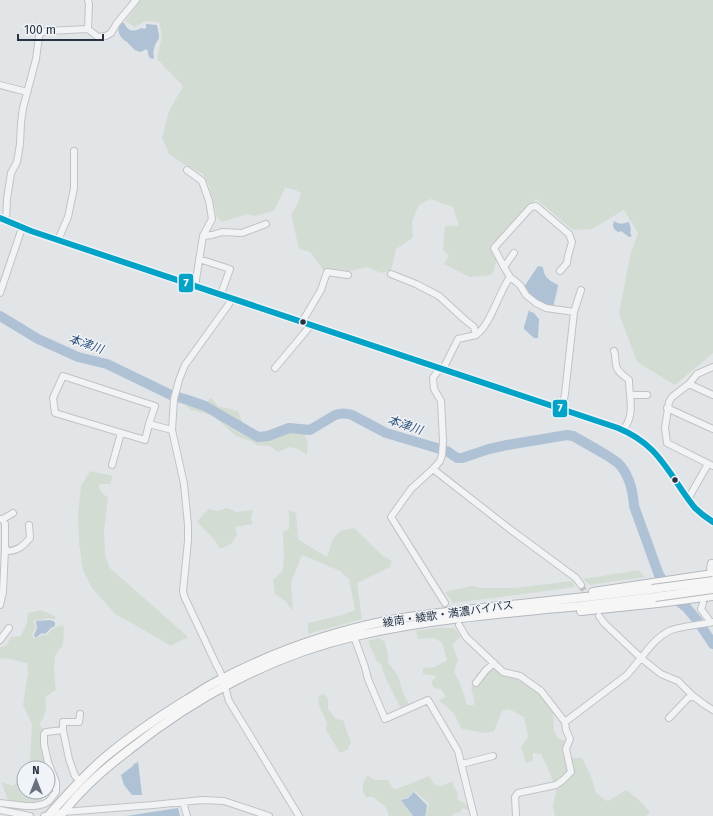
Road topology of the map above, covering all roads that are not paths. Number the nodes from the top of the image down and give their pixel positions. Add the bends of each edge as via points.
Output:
1 (88, 0) edge
2 (136, 0) edge
3 (88, 29) junction
4 (0, 85) edge
5 (26, 92) junction
6 (74, 151) dead end
7 (187, 170) dead end
8 (3, 220) edge
9 (266, 224) dead end
10 (22, 228) junction
11 (203, 236) junction
12 (58, 240) junction
13 (514, 254) dead end
14 (199, 259) junction
15 (504, 267) junction
16 (560, 271) dead end
17 (391, 274) dead end
18 (348, 275) dead end
19 (510, 277) junction
20 (195, 286) junction
21 (582, 290) dead end
22 (0, 293) edge
23 (221, 294) junction
24 (232, 298) junction
25 (574, 312) junction
26 (302, 322) junction
27 (311, 325) junction
28 (476, 335) junction
29 (614, 351) dead end
30 (713, 367) edge
31 (275, 368) dead end
32 (443, 369) junction
33 (689, 384) junction
34 (631, 395) junction
35 (647, 395) dead end
36 (713, 395) edge
37 (562, 408) junction
38 (667, 408) junction
39 (150, 424) junction
40 (172, 430) junction
41 (623, 430) junction
42 (713, 430) edge
43 (121, 432) junction
44 (112, 465) dead end
45 (711, 465) edge
46 (433, 469) junction
47 (688, 499) junction
48 (13, 513) dead end
49 (1, 519) edge
50 (713, 522) edge
51 (29, 525) dead end
52 (5, 548) junction
53 (713, 563) edge
54 (711, 572) edge
55 (713, 581) edge
56 (581, 585) tunnel mouth
57 (713, 589) edge
58 (654, 593) junction
59 (713, 596) edge
60 (445, 603) dead end
61 (703, 603) dead end
62 (0, 606) edge
63 (507, 609) junction
64 (599, 616) dead end
65 (710, 623) edge
66 (459, 624) dead end
67 (9, 628) dead end
68 (353, 633) junction
69 (0, 640) edge
70 (641, 658) junction
71 (494, 663) junction
72 (224, 683) junction
73 (476, 683) dead end
74 (693, 696) junction
75 (713, 710) edge
76 (80, 714) dead end
77 (669, 718) dead end
78 (565, 722) junction
79 (64, 730) junction
80 (493, 756) dead end
81 (462, 764) junction
82 (80, 781) junction
83 (183, 802) junction
84 (0, 803) edge
85 (0, 810) edge
86 (62, 814) edge
87 (30, 816) edge
88 (44, 816) edge
89 (48, 816) edge
90 (187, 816) edge
91 (269, 816) edge
92 (299, 816) edge
93 (474, 816) edge
94 (516, 816) edge

1 - 3 street
2 - 3 street via 111,33 98,37
3 - 5 street via 41,33
4 - 5 street
5 - 8 street via 17,162 11,173
6 - 12 street via 74,188 68,216
7 - 11 street via 202,181 209,201 212,220
8 - 10 main road
9 - 11 street via 242,232 222,232
10 - 12 main road
10 - 22 street
11 - 14 street
12 - 20 main road
13 - 15 street
14 - 20 street
14 - 23 street via 230,269
15 - 16 street via 494,248 531,207 536,206 569,234 572,242 567,263
15 - 19 street
17 - 28 street via 439,296 474,327
18 - 26 street via 327,272 321,290
19 - 25 street via 536,303 546,308
19 - 28 street via 484,327
20 - 23 main road
21 - 25 street
23 - 24 main road
24 - 26 main road
24 - 40 street via 185,365 175,392
25 - 37 street
26 - 27 main road
27 - 31 street
27 - 32 main road
28 - 32 street via 458,339
29 - 34 street via 619,372 629,380
30 - 33 street via 697,374
32 - 37 main road
32 - 46 street via 433,378 434,389 441,401 443,441 440,461
33 - 36 street
33 - 38 street via 672,398
34 - 35 street
34 - 41 street via 631,412 628,424
37 - 41 main road
38 - 42 street
38 - 45 street via 667,443
39 - 40 street
39 - 43 street via 145,440
39 - 43 street via 155,406 63,376 53,398 55,413
40 - 72 street via 184,484 188,525 184,596 222,672
41 - 47 main road via 652,451
43 - 44 street
45 - 47 street
46 - 56 street via 576,578
46 - 60 street via 411,490 391,517
47 - 50 main road
48 - 49 street
49 - 52 street via 5,524
51 - 52 street via 30,538 24,546 14,551
52 - 62 street via 4,592
53 - 54 street
54 - 58 highway via 685,578
55 - 58 highway, 綾南・綾歌・満濃バイパス, bridge
57 - 58 highway, 綾南・綾歌・満濃バイパス, bridge
58 - 59 highway via 695,599
58 - 63 highway
58 - 63 highway, 綾南・綾歌・満濃バイパス via 582,606
61 - 65 street via 701,609
63 - 68 highway, 綾南・綾歌・満濃バイパス
64 - 70 street
65 - 70 street via 669,631
66 - 71 street via 466,637
67 - 69 street
68 - 72 highway, 綾南・綾歌・満濃バイパス
68 - 81 street via 385,719 428,700 458,751
70 - 74 street via 661,674 678,681
70 - 78 street via 627,675
71 - 73 street
71 - 78 street via 503,672 520,676 541,691
72 - 82 highway, 綾南・綾歌・満濃バイパス via 162,715 103,759
72 - 86 highway, 綾南・綾歌・満濃バイパス via 166,722 108,766
72 - 92 street via 229,701
74 - 75 street
74 - 77 street
76 - 79 street via 79,722 63,722
78 - 94 street via 570,739 566,749 571,772 556,785 518,793 515,797
79 - 82 street via 69,759 75,776
79 - 84 street via 44,734 48,762 56,782 56,792 49,801 26,806
80 - 81 street
81 - 93 street
82 - 89 highway, 綾南・綾歌・満濃バイパス
83 - 86 street
83 - 90 street
83 - 91 street via 219,800
84 - 85 street
85 - 87 street
86 - 89 street
88 - 89 street

